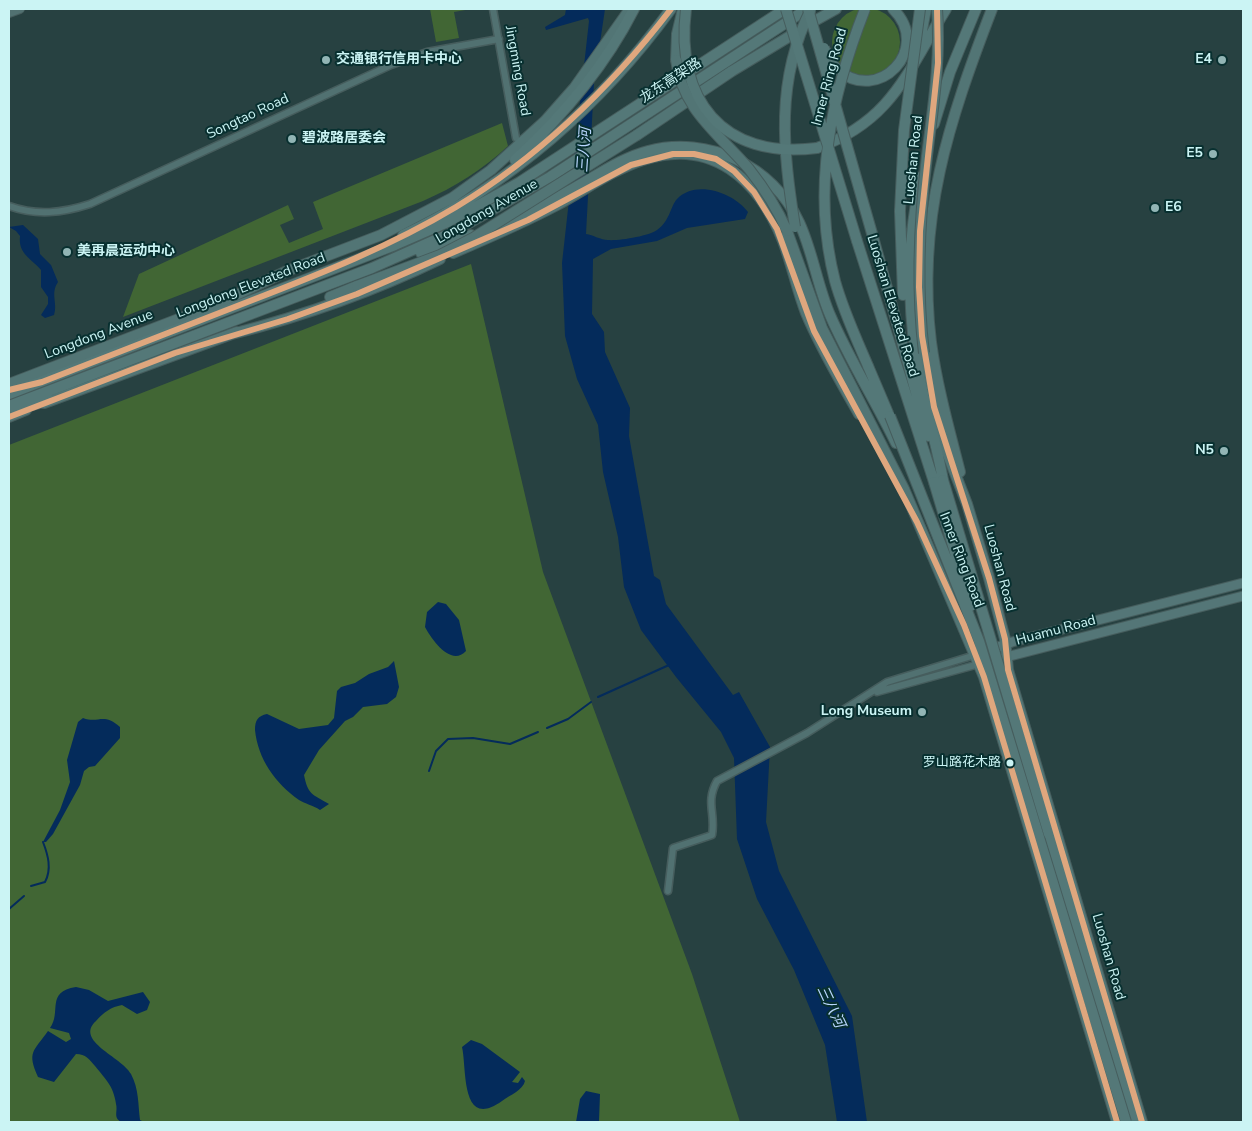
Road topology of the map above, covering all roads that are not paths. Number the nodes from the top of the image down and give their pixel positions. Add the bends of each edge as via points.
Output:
1 (20, 9) edge
2 (493, 9) edge
3 (630, 9) edge
4 (634, 9) edge
5 (671, 9) edge
6 (685, 9) edge
7 (786, 9) edge
8 (809, 9) edge
9 (834, 9) edge
10 (865, 9) edge
11 (893, 9) edge
12 (920, 9) edge
13 (926, 9) edge
14 (937, 9) edge
15 (946, 9) edge
16 (976, 9) edge
17 (992, 9) edge
18 (9, 13) edge
19 (809, 24) joint
20 (499, 39) junction
21 (917, 57) junction
22 (549, 130) junction
23 (516, 138) dead end
24 (550, 163) joint
25 (623, 164) junction
26 (550, 177) joint
27 (9, 206) edge
28 (372, 268) junction
29 (316, 276) junction
30 (809, 291) junction
31 (232, 334) junction
32 (912, 381) junction
33 (42, 382) junction
34 (9, 384) edge
35 (9, 390) edge
36 (9, 394) edge
37 (50, 400) junction
38 (9, 406) edge
39 (9, 412) edge
40 (9, 417) edge
41 (938, 481) junction
42 (918, 487) junction
43 (967, 504) junction
44 (917, 522) junction
45 (1243, 583) edge
46 (1243, 596) edge
47 (964, 625) junction
48 (979, 641) junction
49 (1002, 646) junction
50 (1008, 658) junction
51 (977, 660) junction
52 (668, 891) dead end
53 (1117, 1122) edge
54 (1126, 1122) edge
55 (1134, 1122) edge
56 (1142, 1122) edge

1 - 18 street
2 - 20 street, Jingming Road
3 - 22 main road, Longdong Avenue
4 - 22 highway via 584,89
5 - 22 highway via 611,82
6 - 21 highway, bridge via 688,75 700,101 718,123 742,140 760,146 797,150 817,148 838,140 869,121 894,94
6 - 30 main road, bridge via 678,34 676,60 686,96 699,116 747,168 774,204
7 - 24 highway, 龙东高架路
7 - 41 highway, Luoshan Elevated Road, bridge via 857,241
8 - 11 highway, bridge via 828,59 843,74 863,81 891,72 905,53 906,30
8 - 26 highway, 龙东高架路
8 - 30 main road, bridge via 789,65 784,118 794,227
8 - 32 highway, Luoshan Elevated Road, bridge
9 - 19 highway
10 - 42 highway, Inner Ring Road, bridge via 841,78 829,133 824,181 826,230 835,281 847,317
12 - 32 highway, bridge via 904,130 900,211 902,277
13 - 21 highway
14 - 43 main road, Luoshan Road, bridge via 938,63 918,270 924,353 946,450
15 - 21 highway
16 - 41 highway, Inner Ring Road via 950,72 930,136 910,255 915,348
17 - 43 main road via 944,146 928,234 927,291 931,342
19 - 31 main road, Longdong Avenue, bridge via 473,238 440,255
20 - 23 street, Jingming Road
20 - 27 street, Songtao Road via 438,49 403,60 90,204 58,213
22 - 29 highway via 476,194 412,231
22 - 34 main road, Longdong Avenue via 519,146 472,184 408,223 287,271 215,305
24 - 29 highway, Longdong Elevated Road via 448,222
25 - 28 highway via 544,205 482,231
25 - 31 main road via 540,214 413,272 301,315
25 - 42 highway, bridge via 660,148 690,147 728,155 755,170 780,192 804,235 837,330
25 - 44 main road via 657,156 697,155 723,162 755,192 779,231 802,303 820,345
26 - 28 highway, Longdong Elevated Road via 469,224
28 - 38 highway, Longdong Elevated Road
29 - 33 highway, Longdong Elevated Road
30 - 44 main road via 829,343 888,454
31 - 37 main road, Longdong Avenue
32 - 41 highway, Luoshan Elevated Road
33 - 35 highway
33 - 36 highway, Longdong Elevated Road
37 - 39 highway
37 - 40 main road, Longdong Avenue
41 - 48 highway, Luoshan Elevated Road, bridge
41 - 55 highway, Inner Ring Road, bridge
42 - 48 highway, Inner Ring Road, bridge
43 - 49 main road, Luoshan Road
44 - 47 main road
45 - 49 main road, Huamu Road
46 - 50 main road, Huamu Road
47 - 49 main road
47 - 51 main road
48 - 54 highway, Inner Ring Road, bridge
49 - 50 main road, Luoshan Road
49 - 51 main road, Huamu Road
50 - 51 main road, Huamu Road
50 - 56 main road, Luoshan Road via 1008,670
51 - 52 street, Huamu Road via 887,682 874,693 778,749 717,781 710,795 712,835 673,848
51 - 53 main road

